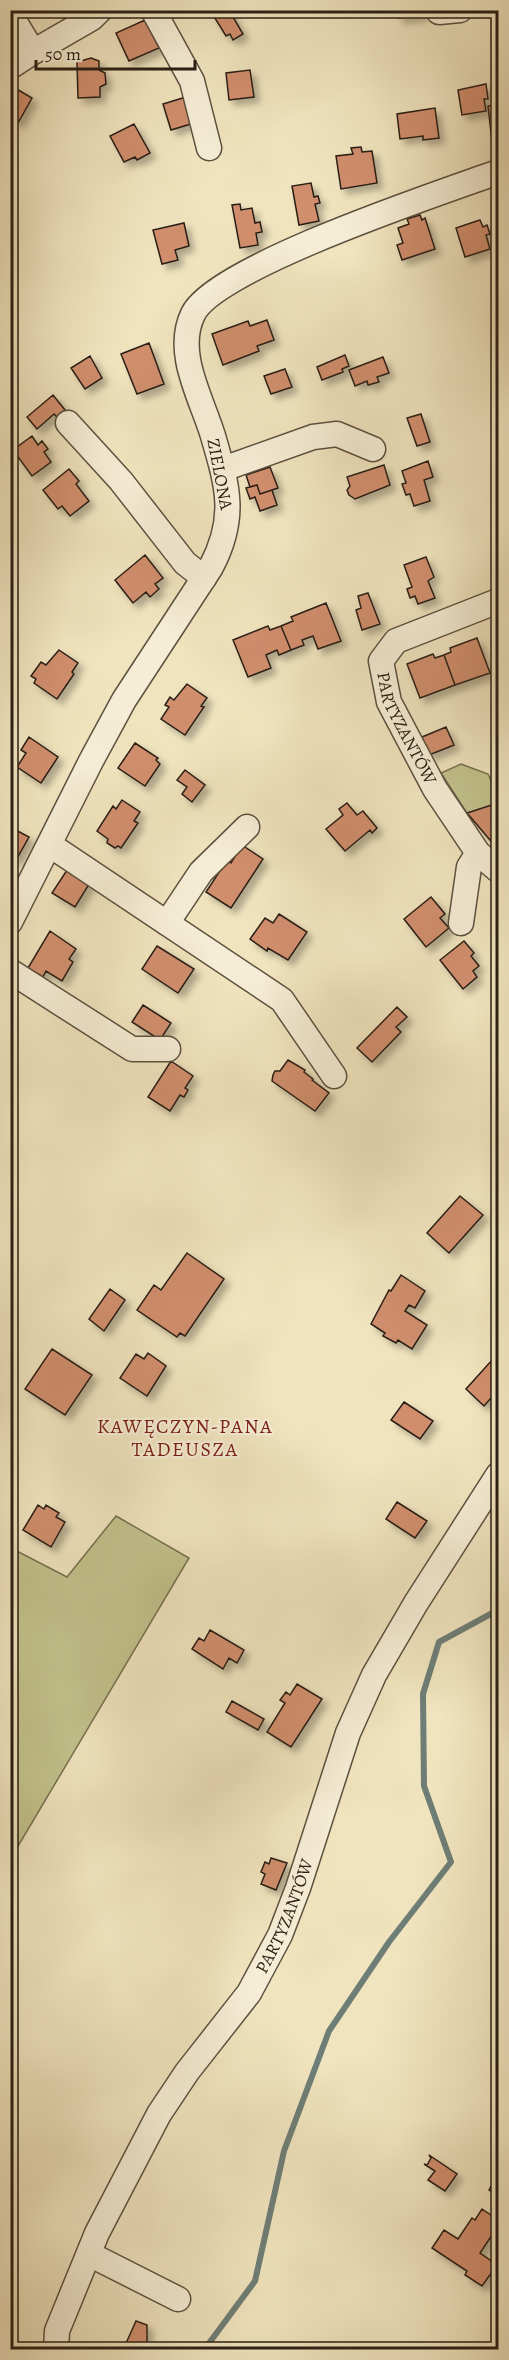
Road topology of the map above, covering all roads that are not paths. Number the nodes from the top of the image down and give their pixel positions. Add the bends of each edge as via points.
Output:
1 (100, 10) edge
2 (153, 10) edge
3 (10, 14) edge
4 (33, 52) junction
5 (10, 67) edge
6 (209, 148) dead end
7 (498, 172) edge
8 (68, 423) dead end
9 (373, 449) dead end
10 (223, 469) junction
11 (204, 578) junction
12 (498, 600) edge
13 (247, 827) dead end
14 (50, 845) junction
15 (478, 853) junction
16 (498, 870) edge
17 (10, 922) edge
18 (167, 923) junction
19 (461, 923) dead end
20 (10, 970) edge
21 (168, 1048) dead end
22 (334, 1076) dead end
23 (498, 1475) edge
24 (88, 2254) junction
25 (178, 2299) dead end
26 (56, 2349) edge

1 - 4 street
2 - 6 street via 192,81
3 - 4 street
4 - 5 street
7 - 10 street, ZIELONA via 343,228 236,277 193,313 187,339 188,365
8 - 11 street via 121,481 185,563
9 - 10 street via 338,434 313,437
10 - 11 street, ZIELONA via 229,518 223,545
11 - 14 street, ZIELONA via 124,700
12 - 15 street, PARTYZANTÓW via 396,641 381,661 389,702 408,727 435,789
13 - 18 street via 201,872
14 - 17 street, ZIELONA
14 - 18 street
15 - 16 street, PARTYZANTÓW
15 - 19 street via 469,867
18 - 22 street via 282,1000
20 - 21 street via 132,1049
23 - 24 street, PARTYZANTÓW via 374,1675 348,1733 298,1888 275,1944 249,1993 159,2114
24 - 25 street
24 - 26 street, PARTYZANTÓW via 57,2331

